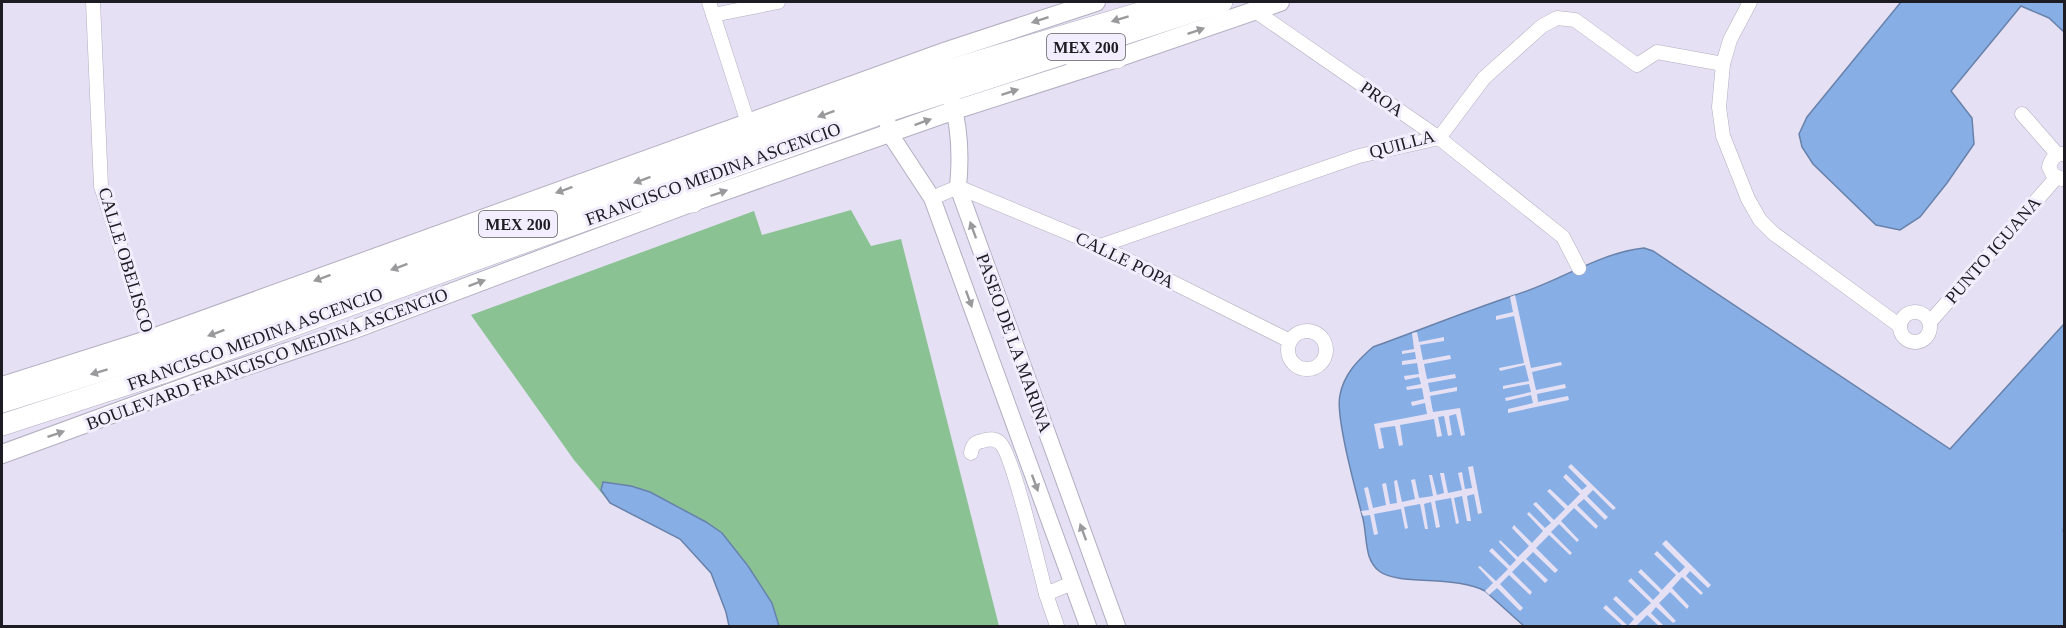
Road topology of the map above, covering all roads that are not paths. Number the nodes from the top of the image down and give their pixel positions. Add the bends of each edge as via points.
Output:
1 (93, 2) edge
2 (778, 2) edge
3 (1096, 2) edge
4 (1172, 2) edge
5 (1222, 2) edge
6 (1280, 2) edge
7 (1750, 2) edge
8 (711, 8) edge
9 (1255, 11) junction
10 (1060, 56) junction
11 (1117, 58) junction
12 (1723, 64) junction
13 (946, 82) junction
14 (881, 94) junction
15 (2022, 114) dead end
16 (748, 123) junction
17 (890, 134) junction
18 (1439, 138) junction
19 (2061, 154) edge
20 (2060, 179) edge
21 (958, 187) junction
22 (932, 198) junction
23 (693, 202) junction
24 (628, 204) junction
25 (1100, 246) junction
26 (1580, 268) dead end
27 (1930, 322) junction
28 (1900, 326) junction
29 (1290, 341) dead end
30 (156, 356) junction
31 (2, 386) edge
32 (2, 402) edge
33 (2, 425) edge
34 (971, 453) dead end
35 (2, 454) edge
36 (1094, 563) junction
37 (1070, 578) junction
38 (1103, 589) junction
39 (1047, 594) junction
40 (1078, 600) junction
41 (1057, 627) edge
42 (1088, 627) edge
43 (1117, 627) edge

1 - 30 street, CALLE OBELISCO via 101,186
2 - 8 street
3 -> 13 main road, FRANCISCO MEDINA ASCENCIO
4 -> 13 highway, FRANCISCO MEDINA ASCENCIO / MEX 200
5 - 10 highway, FRANCISCO MEDINA ASCENCIO / MEX 200
6 - 9 main road, BOULEVARD FRANCISCO MEDINA ASCENCIO
7 - 12 street via 1730,40
8 - 16 street
11 -> 9 main road, BOULEVARD FRANCISCO MEDINA ASCENCIO
9 - 18 street, PROA
10 - 11 highway
10 - 13 highway, FRANCISCO MEDINA ASCENCIO / MEX 200
13 -> 11 main road, BOULEVARD FRANCISCO MEDINA ASCENCIO
12 - 18 street, QUILLA via 1656,52 1637,65 1575,20 1557,18 1542,26 1484,78
12 - 28 street via 1719,107 1723,136 1760,220
13 - 14 highway, FRANCISCO MEDINA ASCENCIO / MEX 200
13 - 14 main road, FRANCISCO MEDINA ASCENCIO
17 -> 13 main road, BOULEVARD FRANCISCO MEDINA ASCENCIO
13 - 21 street, PASEO DE LA MARINA via 960,160
14 - 16 main road, FRANCISCO MEDINA ASCENCIO
14 - 17 street, PASEO DE LA MARINA
14 - 24 highway, FRANCISCO MEDINA ASCENCIO / MEX 200
14 -> 30 highway, FRANCISCO MEDINA ASCENCIO / MEX 200
15 - 19 street, PUNTO IGUANA
16 -> 30 main road, FRANCISCO MEDINA ASCENCIO
17 - 22 street, PASEO DE LA MARINA
23 -> 17 main road, BOULEVARD FRANCISCO MEDINA ASCENCIO
18 - 25 street, QUILLA via 1359,156
18 - 26 street, PROA via 1563,237
19 - 20 street, PUNTO IGUANA via 2052,159 2049,167
20 - 27 street, PUNTO IGUANA
21 - 22 street
21 - 25 street, CALLE POPA
36 -> 21 street, PASEO DE LA MARINA
22 -> 37 street, PASEO DE LA MARINA
23 - 24 highway
35 -> 23 main road, BOULEVARD FRANCISCO MEDINA ASCENCIO via 352,330
24 - 30 highway, FRANCISCO MEDINA ASCENCIO / MEX 200
25 - 29 street, CALLE POPA
27 - 28 street via 1924,314 1914,312 1904,316
27 - 28 street via 1927,336 1917,342 1907,339
30 - 31 main road, FRANCISCO MEDINA ASCENCIO
30 -> 32 highway, FRANCISCO MEDINA ASCENCIO / MEX 200
30 - 33 highway, FRANCISCO MEDINA ASCENCIO / MEX 200
34 - 39 street via 976,442 994,439 1002,444 1013,470
36 - 37 street
36 - 38 street, PASEO DE LA MARINA
37 - 39 street
37 - 40 street, PASEO DE LA MARINA
38 - 40 street
38 - 43 street, PASEO DE LA MARINA
39 - 41 street
40 - 42 street, PASEO DE LA MARINA

